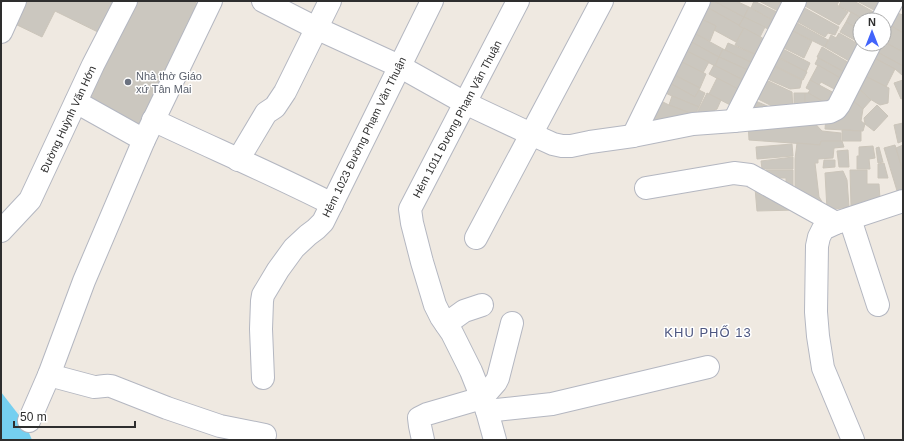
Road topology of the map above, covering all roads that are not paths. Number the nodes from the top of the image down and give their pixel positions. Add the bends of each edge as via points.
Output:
1 (15, 1) edge
2 (126, 1) edge
3 (211, 1) edge
4 (263, 1) edge
5 (330, 1) edge
6 (432, 1) edge
7 (518, 1) edge
8 (602, 1) edge
9 (699, 1) edge
10 (795, 1) edge
11 (892, 1) edge
12 (886, 12) edge
13 (316, 28) junction
14 (1, 32) edge
15 (866, 52) edge
16 (399, 66) junction
17 (76, 102) junction
18 (465, 103) junction
19 (153, 120) junction
20 (734, 121) junction
21 (531, 134) junction
22 (633, 136) junction
23 (144, 140) junction
24 (238, 160) junction
25 (646, 188) dead end
26 (903, 201) edge
27 (332, 204) junction
28 (843, 221) junction
29 (1, 230) edge
30 (476, 238) dead end
31 (482, 305) dead end
32 (878, 305) dead end
33 (512, 323) dead end
34 (446, 324) junction
35 (708, 367) dead end
36 (49, 375) junction
37 (262, 378) dead end
38 (485, 404) junction
39 (29, 421) dead end
40 (218, 433) edge
41 (265, 435) dead end
42 (424, 440) edge
43 (495, 440) edge
44 (853, 440) edge

1 - 14 street
2 - 17 street, Đường Huỳnh Văn Hớn
3 - 19 street
4 - 13 street
5 - 13 street
6 - 16 street, Hẻm 1023 Đường Phạm Văn Thuận
7 - 18 street, Hẻm 1011 Đường Phạm Văn Thuận
8 - 21 street
9 - 22 street
10 - 20 street
11 - 12 street
13 - 16 street
13 - 24 street via 285,92 275,107 266,113
15 - 20 street via 836,109 830,112
16 - 18 street
16 - 27 street, Hẻm 1023 Đường Phạm Văn Thuận
17 - 23 street
17 - 29 street, Đường Huỳnh Văn Hớn via 30,200
18 - 21 street
18 - 34 street, Hẻm 1011 Đường Phạm Văn Thuận via 410,209 427,281 435,305
19 - 23 street
19 - 24 street
20 - 22 street via 693,124
21 - 22 street via 562,146
21 - 30 street
23 - 36 street via 84,281
24 - 27 street
25 - 28 street via 742,173
26 - 28 street
27 - 37 street, Hẻm 1023 Đường Phạm Văn Thuận via 323,222 294,248 263,295
28 - 32 street
28 - 44 street via 824,229 819,237 816,312 824,368
31 - 34 street via 464,311
33 - 38 street via 498,378
34 - 38 street, Hẻm 1011 Đường Phạm Văn Thuận
35 - 38 street via 552,404
36 - 39 street
36 - 40 street via 94,387 110,386 167,408
38 - 42 street via 427,414 419,418
38 - 43 street, Hẻm 1011 Đường Phạm Văn Thuận
40 - 41 street

